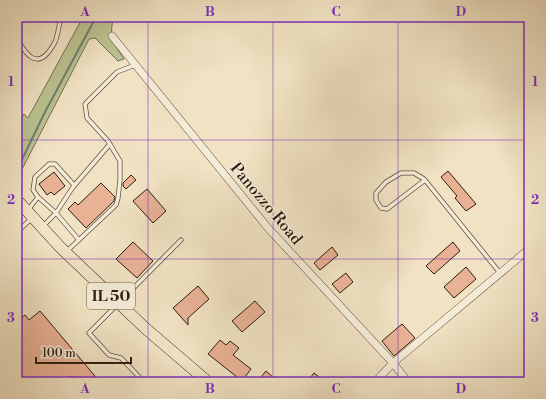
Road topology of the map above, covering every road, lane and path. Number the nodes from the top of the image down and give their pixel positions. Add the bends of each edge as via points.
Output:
1 (61, 17) edge
2 (112, 36) dead end
3 (17, 39) edge
4 (135, 65) junction
5 (110, 144) junction
6 (425, 180) junction
7 (74, 185) junction
8 (38, 197) junction
9 (25, 208) edge
10 (56, 213) junction
11 (42, 227) junction
12 (17, 232) edge
13 (79, 240) junction
14 (181, 240) dead end
15 (529, 249) edge
16 (66, 253) junction
17 (500, 273) junction
18 (118, 303) junction
19 (393, 363) junction
20 (205, 380) edge
21 (144, 382) edge
22 (375, 382) edge
23 (408, 382) edge

1 - 3 lane via 55,41 42,58 30,57
2 - 4 street, Panozzo Road
4 - 5 lane via 117,72 85,104 86,118
4 - 19 street, Panozzo Road via 268,228
5 - 7 lane
5 - 13 lane via 120,161 116,205
6 - 6 lane via 414,172 401,173 386,182 376,193 376,200 381,208 387,209
6 - 17 lane
7 - 8 lane via 55,164 49,164 35,177 33,190
7 - 10 lane
8 - 9 lane
8 - 10 lane
9 - 11 main road, IL 50
9 - 12 lane
10 - 11 lane
10 - 13 lane
11 - 16 main road, IL 50
13 - 16 lane
14 - 18 lane
15 - 17 street
16 - 18 main road, IL 50
17 - 19 street
18 - 20 main road, IL 50
18 - 21 lane via 88,333 109,355 121,358
19 - 22 street
19 - 23 street, Panozzo Road

